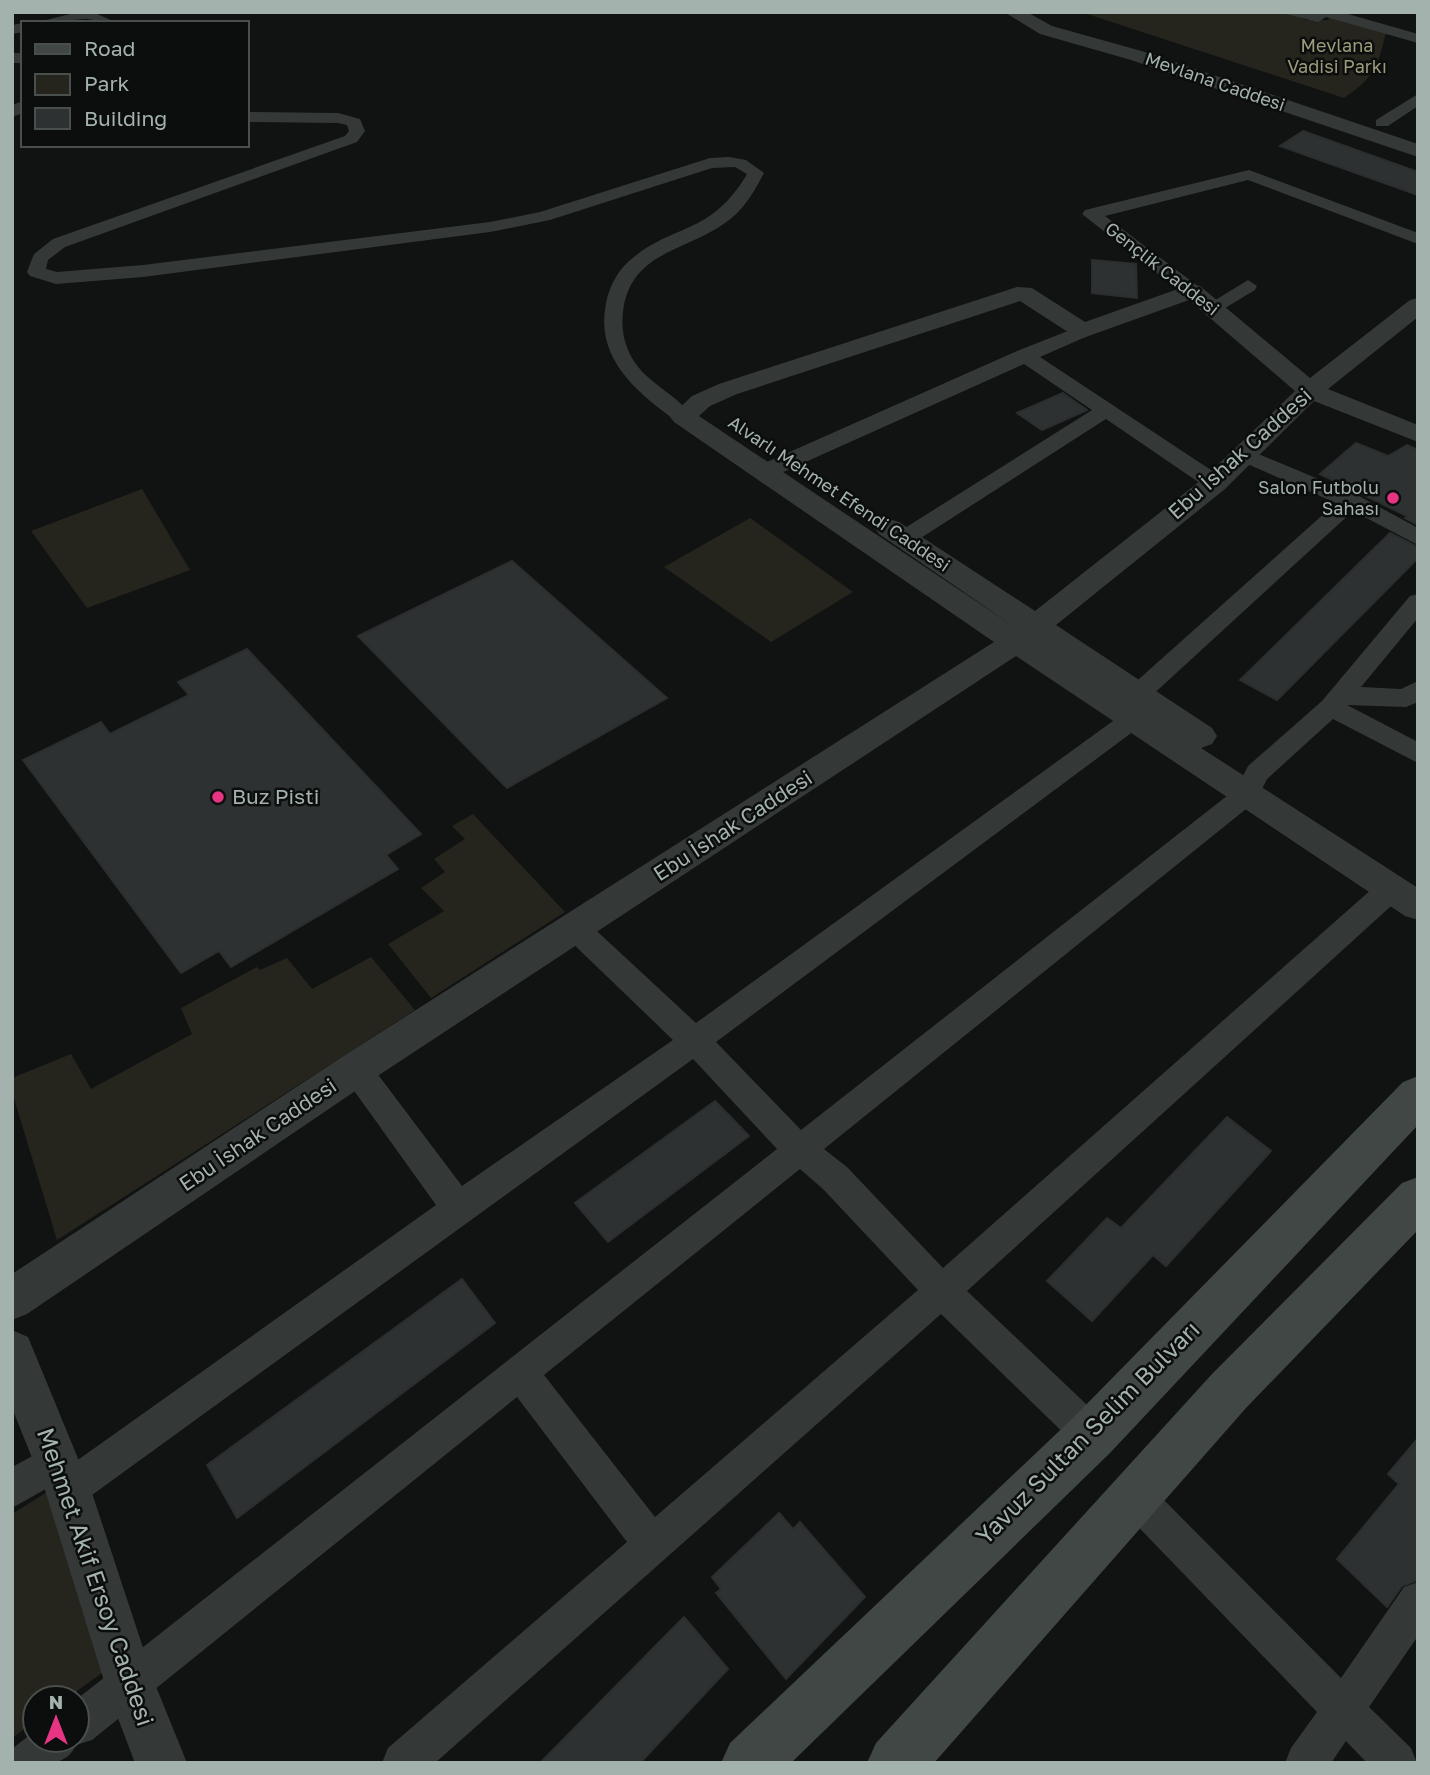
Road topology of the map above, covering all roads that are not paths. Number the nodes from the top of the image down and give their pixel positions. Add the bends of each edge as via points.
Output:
1 (1013, 12) edge
2 (1044, 12) edge
3 (1285, 12) edge
4 (1323, 12) edge
5 (52, 21) edge
6 (104, 21) edge
7 (1418, 38) edge
8 (1150, 53) junction
9 (1418, 99) edge
10 (248, 117) edge
11 (1382, 123) junction
12 (1418, 135) edge
13 (1418, 151) edge
14 (1418, 239) edge
15 (1248, 286) dead end
16 (1192, 291) junction
17 (1418, 305) edge
18 (1213, 307) junction
19 (1083, 331) junction
20 (1024, 355) junction
21 (1310, 391) junction
22 (692, 409) junction
23 (1106, 410) junction
24 (1418, 434) edge
25 (1244, 454) junction
26 (775, 466) junction
27 (1215, 483) junction
28 (1351, 500) junction
29 (905, 538) junction
30 (1418, 538) edge
31 (1418, 601) edge
32 (1026, 633) junction
33 (1414, 698) edge
34 (1336, 701) junction
35 (1136, 706) junction
36 (1418, 754) edge
37 (1252, 784) junction
38 (1409, 891) edge
39 (576, 929) junction
40 (695, 1041) junction
41 (356, 1069) junction
42 (1418, 1095) edge
43 (798, 1148) junction
44 (1417, 1198) edge
45 (458, 1208) junction
46 (942, 1291) junction
47 (12, 1299) edge
48 (12, 1352) edge
49 (520, 1372) junction
50 (1092, 1434) junction
51 (63, 1476) junction
52 (12, 1489) edge
53 (1134, 1496) junction
54 (652, 1544) junction
55 (1418, 1601) edge
56 (130, 1684) junction
57 (1343, 1709) junction
58 (91, 1714) edge
59 (161, 1763) edge
60 (403, 1763) edge
61 (750, 1763) edge
62 (896, 1763) edge
63 (1306, 1763) edge
64 (1396, 1763) edge

1 - 8 street, Mevlana Caddesi via 1046,30
2 - 8 street, Mevlana Caddesi
3 - 4 street via 1318,18
4 - 7 street
5 - 6 street via 87,15
8 - 11 street, Mevlana Caddesi
8 - 13 street, Mevlana Caddesi
9 - 11 street
10 - 22 street via 338,118 354,122 357,131 351,139 59,243 40,258 36,272 56,278 143,271 490,227 544,216 710,163 747,164 756,173 732,209 632,267 617,290 612,315 620,359 640,386
11 - 12 street, Mevlana Caddesi
14 - 16 street, Gençlik Caddesi via 1249,175 1091,214
15 - 18 street
16 - 18 street, Gençlik Caddesi
16 - 19 street
17 - 21 street, Ebu İshak Caddesi
18 - 21 street, Gençlik Caddesi
19 - 20 street
19 - 22 street, Alvarlı Mehmet Efendi Caddesi via 1017,293 763,376
20 - 23 street
20 - 26 street
21 - 24 street, Gençlik Caddesi
21 - 25 street, Ebu İshak Caddesi
22 - 26 street
23 - 27 street
23 - 29 street
25 - 27 street, Ebu İshak Caddesi
25 - 28 street
26 - 29 street, Alvarlı Mehmet Efendi Caddesi
26 - 32 street
27 - 32 street, Ebu İshak Caddesi
28 - 30 street
28 - 35 street
29 - 32 street, Alvarlı Mehmet Efendi Caddesi
31 - 34 street
32 - 35 street
32 - 39 street, Ebu İshak Caddesi
33 - 34 street
34 - 36 street
34 - 37 street
35 - 37 street
35 - 40 street
37 - 38 street
37 - 43 street
38 - 46 street
39 - 40 street
39 - 41 street, Ebu İshak Caddesi
40 - 43 street
40 - 45 street
41 - 45 street
41 - 47 street, Ebu İshak Caddesi
42 - 50 main road, Yavuz Sultan Selim Bulvarı
43 - 46 street via 835,1178
43 - 49 street
44 - 53 main road
45 - 51 street
46 - 50 street
46 - 54 street
48 - 51 street, Mehmet Akif Ersoy Caddesi
49 - 54 street
49 - 56 street
50 - 61 main road, Yavuz Sultan Selim Bulvarı
51 - 52 street
51 - 56 street, Mehmet Akif Ersoy Caddesi
53 - 57 street
53 - 62 main road
54 - 60 street
55 - 57 street
56 - 58 street
56 - 59 street, Mehmet Akif Ersoy Caddesi
57 - 63 street
57 - 64 street

